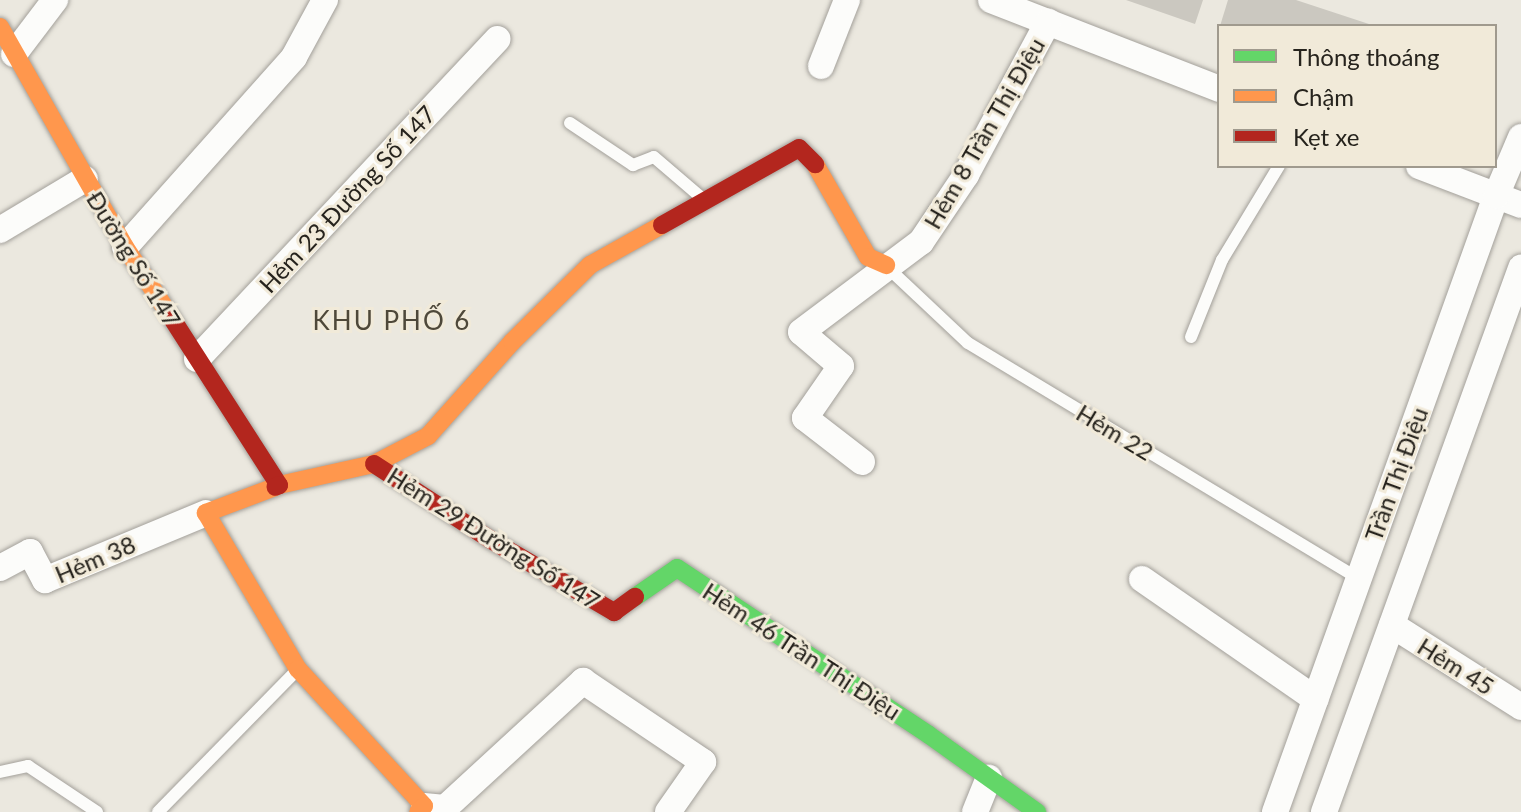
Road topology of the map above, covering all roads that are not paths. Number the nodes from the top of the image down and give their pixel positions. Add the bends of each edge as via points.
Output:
1 (55, 0) edge
2 (325, 0) edge
3 (847, 0) edge
4 (991, 0) edge
5 (1048, 22) junction
6 (0, 27) edge
7 (498, 39) dead end
8 (14, 54) junction
9 (821, 66) dead end
10 (1217, 88) edge
11 (570, 123) dead end
12 (1521, 137) edge
13 (1278, 168) edge
14 (1424, 168) edge
15 (85, 179) junction
16 (1496, 196) junction
17 (705, 201) junction
18 (1521, 205) edge
19 (0, 230) edge
20 (125, 247) junction
21 (886, 265) junction
22 (1521, 268) edge
23 (1191, 337) dead end
24 (197, 359) junction
25 (862, 462) dead end
26 (374, 464) junction
27 (279, 485) junction
28 (206, 513) junction
29 (0, 568) edge
30 (1142, 579) dead end
31 (1359, 579) junction
32 (614, 612) joint
33 (1392, 625) junction
34 (298, 669) junction
35 (1315, 699) junction
36 (1521, 707) edge
37 (0, 772) edge
38 (989, 778) junction
39 (421, 809) edge
40 (157, 811) edge
41 (97, 812) edge
42 (668, 812) edge
43 (975, 812) edge
44 (1037, 812) edge
45 (1275, 812) edge
46 (1324, 812) edge

1 - 8 street
2 - 20 street via 294,57
3 - 9 street
4 - 5 street
5 - 10 street, Hẻm 8 Trần Thị Điệu
5 - 21 street, Hẻm 8 Trần Thị Điệu via 966,175 921,242 900,261
6 - 8 street, Đường Số 147
7 - 24 street, Hẻm 23 Đường Số 147
8 - 15 street, Đường Số 147
11 - 17 lane via 633,165 654,157
12 - 16 street, Trần Thị Điệu
13 - 23 lane via 1222,260
14 - 16 street
15 - 19 street
15 - 20 street, Đường Số 147
16 - 18 street
16 - 31 street, Trần Thị Điệu
17 - 21 street via 799,148 815,164 868,257
17 - 26 street via 590,265 428,436
20 - 24 street, Đường Số 147
21 - 25 street, Hẻm 8 Trần Thị Điệu via 801,332 841,366 805,418
21 - 31 lane, Hẻm 22 via 968,343
22 - 33 street, Trần Thị Điệu
24 - 27 street, Đường Số 147
26 - 27 street
26 - 32 street, Hẻm 29 Đường Số 147
27 - 28 street
28 - 29 street, Hẻm 38 via 45,580 30,552
28 - 34 street
30 - 35 street
31 - 35 street, Trần Thị Điệu
32 - 38 street, Hẻm 46 Trần Thị Điệu via 677,568
33 - 36 street, Hẻm 45
33 - 46 street, Trần Thị Điệu
34 - 39 street
34 - 40 lane
35 - 45 street, Trần Thị Điệu
37 - 41 lane via 28,766
38 - 43 street
38 - 44 street, Hẻm 46 Trần Thị Điệu
39 - 42 street via 445,808 583,681 703,762

